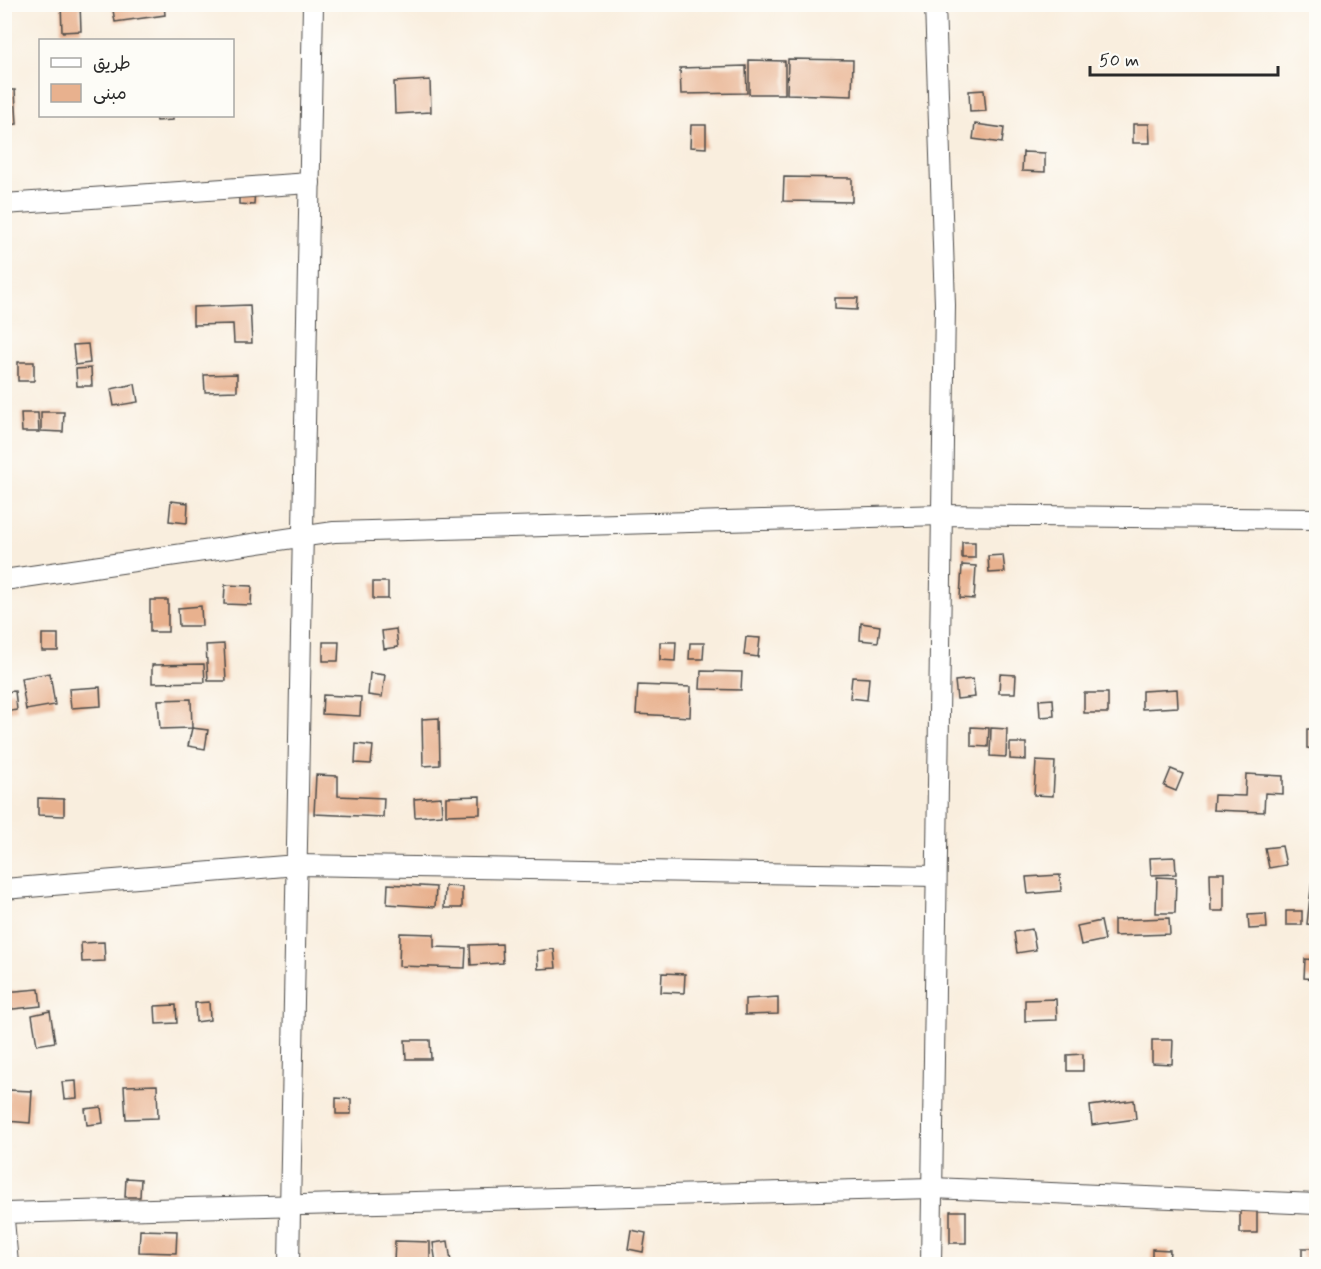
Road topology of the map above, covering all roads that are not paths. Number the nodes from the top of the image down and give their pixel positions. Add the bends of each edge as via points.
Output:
1 (314, 4) edge
2 (935, 4) edge
3 (310, 183) junction
4 (4, 204) edge
5 (942, 515) junction
6 (1317, 519) edge
7 (303, 537) junction
8 (4, 580) edge
9 (297, 865) junction
10 (936, 876) junction
11 (4, 889) edge
12 (932, 1188) junction
13 (1317, 1204) edge
14 (291, 1205) junction
15 (4, 1213) edge
16 (4, 1220) edge
17 (8, 1264) edge
18 (290, 1264) edge
19 (931, 1264) edge

1 - 3 street
2 - 5 street via 945,305
3 - 4 street
3 - 7 street
5 - 6 street
5 - 7 street via 346,532
5 - 10 street
7 - 8 street
7 - 9 street
9 - 10 street
9 - 11 street
9 - 14 street
10 - 12 street
12 - 13 street
12 - 14 street
12 - 19 street
14 - 15 street
14 - 18 street
16 - 17 street

